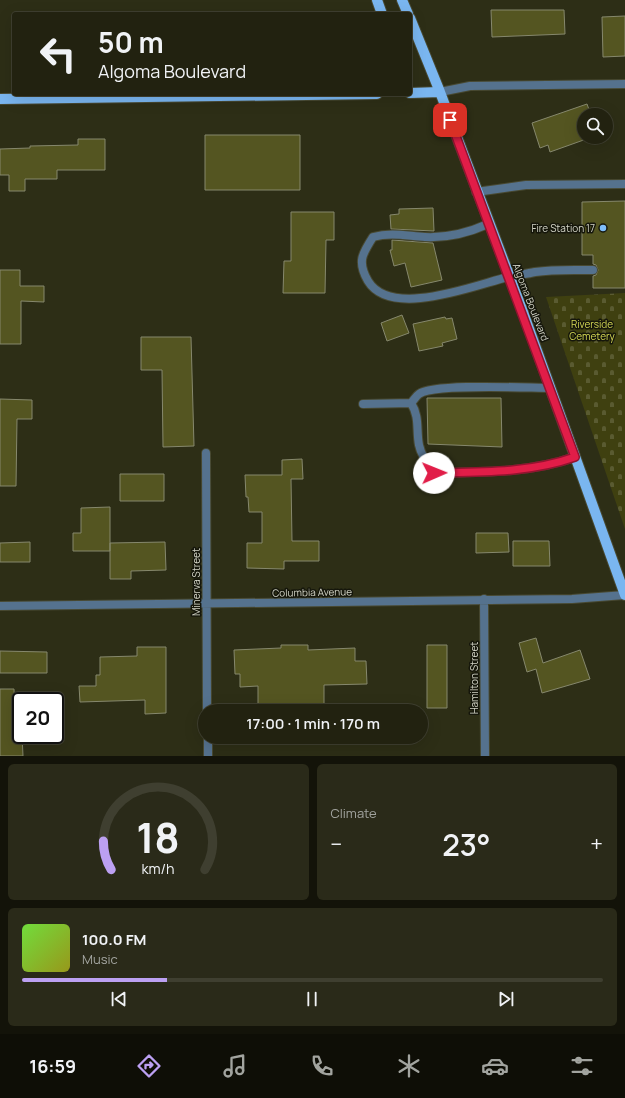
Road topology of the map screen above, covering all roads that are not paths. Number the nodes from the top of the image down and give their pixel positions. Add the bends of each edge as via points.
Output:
1 (377, 0) edge
2 (402, 0) edge
3 (381, 12) edge
4 (407, 12) edge
5 (412, 23) edge
6 (625, 84) edge
7 (440, 92) junction
8 (412, 93) edge
9 (261, 96) edge
10 (0, 99) edge
11 (625, 184) edge
12 (476, 192) junction
13 (488, 224) junction
14 (592, 270) dead end
15 (509, 277) junction
16 (551, 388) junction
17 (411, 403) junction
18 (362, 404) dead end
19 (206, 453) dead end
20 (575, 457) junction
21 (625, 595) edge
22 (484, 599) junction
23 (206, 604) junction
24 (0, 606) edge
25 (207, 704) edge
26 (208, 744) edge
27 (208, 756) edge
28 (485, 756) edge

1 - 3 main road
2 - 4 main road
5 - 7 main road, Algoma Boulevard
6 - 7 street via 470,86
7 - 8 main road
7 - 12 main road, Algoma Boulevard
9 - 10 main road
11 - 12 street via 526,185
12 - 13 main road, Algoma Boulevard
13 - 15 main road, Algoma Boulevard
13 - 15 street via 467,234 427,237 387,233 373,237 363,253 362,269 372,286 385,296 414,299 453,293
14 - 15 street via 544,270
15 - 16 main road, Algoma Boulevard
16 - 17 street via 478,386 440,389 420,393
16 - 20 main road, Algoma Boulevard
17 - 18 street
17 - 20 street via 417,412 419,446 426,463 434,473 501,471 554,464
19 - 23 street, Minerva Street
20 - 21 main road, Algoma Boulevard
21 - 22 street, Columbia Avenue via 572,599
22 - 23 street, Columbia Avenue
22 - 28 street, Hamilton Street
23 - 24 street, Columbia Avenue
23 - 25 street, Minerva Street
26 - 27 street

